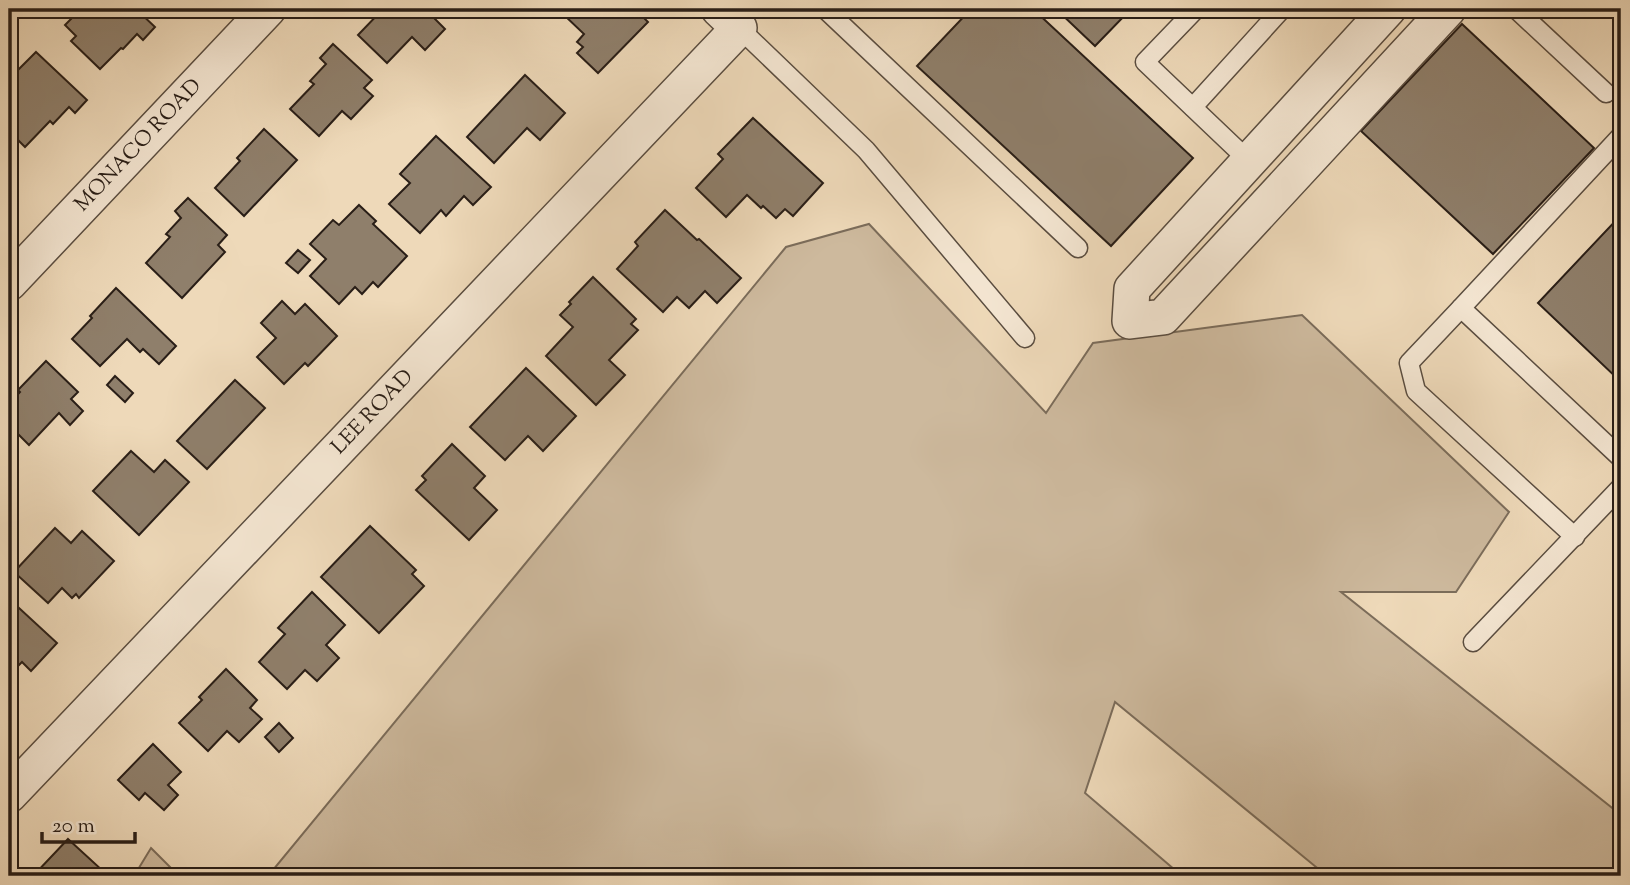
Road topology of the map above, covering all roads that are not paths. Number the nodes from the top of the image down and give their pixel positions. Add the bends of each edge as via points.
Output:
1 (268, 9) edge
2 (825, 9) edge
3 (1196, 9) edge
4 (1282, 9) edge
5 (1388, 9) edge
6 (1448, 9) edge
7 (1516, 9) edge
8 (729, 18) edge
9 (1606, 93) dead end
10 (1193, 107) junction
11 (1621, 136) edge
12 (1249, 161) junction
13 (1078, 248) dead end
14 (9, 284) edge
15 (1461, 308) junction
16 (1025, 338) dead end
17 (1621, 458) edge
18 (1621, 487) edge
19 (1575, 537) junction
20 (1473, 642) dead end
21 (9, 795) edge

1 - 14 street, MONACO ROAD
2 - 13 lane
3 - 10 lane via 1145,62
4 - 10 lane
5 - 12 street
6 - 12 street via 1163,317 1130,321 1132,289
7 - 9 lane
8 - 16 lane via 866,150
8 - 21 street, LEE ROAD
10 - 12 lane
11 - 15 lane
15 - 17 lane
15 - 19 lane via 1409,363 1416,391
18 - 19 lane
19 - 20 lane

